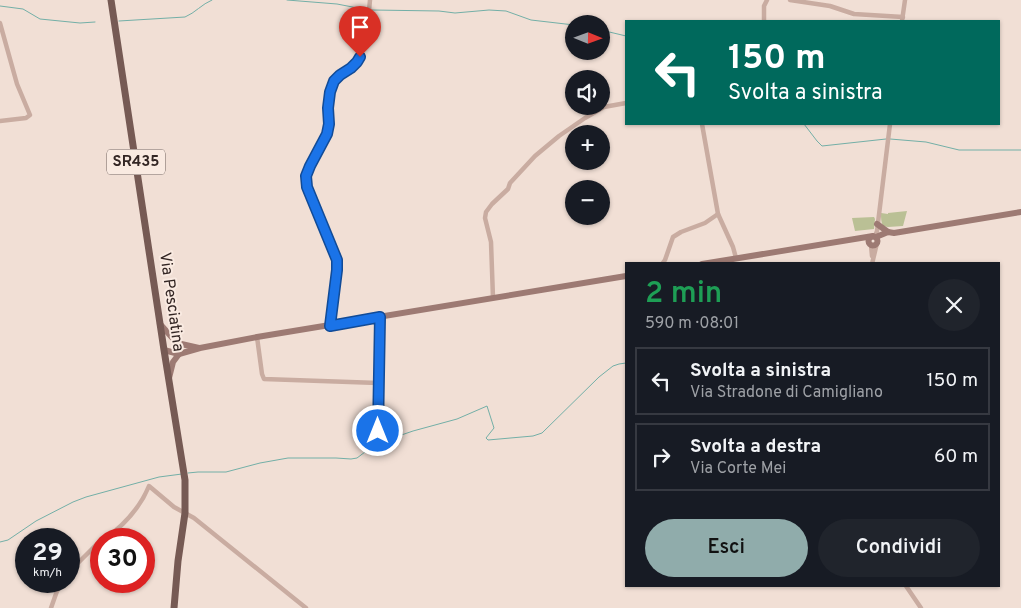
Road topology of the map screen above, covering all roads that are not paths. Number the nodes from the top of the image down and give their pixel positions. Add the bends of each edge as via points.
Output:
1 (111, 0) edge
2 (370, 0) edge
3 (767, 0) edge
4 (790, 0) edge
5 (905, 0) edge
6 (902, 19) edge
7 (764, 20) edge
8 (0, 23) edge
9 (625, 103) edge
10 (0, 121) edge
11 (702, 125) edge
12 (890, 125) edge
13 (1021, 212) edge
14 (718, 214) junction
15 (877, 224) junction
16 (891, 233) junction
17 (874, 240) junction
18 (736, 258) junction
19 (664, 262) edge
20 (713, 262) edge
21 (872, 262) edge
22 (625, 276) edge
23 (493, 298) junction
24 (380, 317) junction
25 (160, 324) junction
26 (330, 326) junction
27 (257, 338) junction
28 (177, 343) junction
29 (200, 348) junction
30 (164, 350) junction
31 (179, 354) junction
32 (169, 379) junction
33 (378, 383) junction
34 (378, 431) dead end
35 (185, 513) junction
36 (119, 528) edge
37 (90, 551) edge
38 (80, 561) edge
39 (907, 587) edge
40 (56, 593) edge
41 (51, 608) edge
42 (174, 608) edge
43 (306, 608) edge
44 (921, 608) edge

1 - 25 main road, Via Pesciatina / SR435
2 - 26 street via 364,44 357,62 334,81 330,92 327,134 306,176 307,187 337,260
3 - 7 street
4 - 6 street via 830,6 854,14
5 - 6 street
8 - 10 street via 17,84 30,115
9 - 23 street via 604,107 560,136 535,156 486,212 491,242
11 - 14 street
12 - 15 street
13 - 16 street
14 - 18 street
14 - 19 street via 673,238
15 - 16 street
15 - 17 street
16 - 17 street
17 - 18 street via 854,239
17 - 21 street
18 - 20 street
22 - 23 street
23 - 24 street
24 - 26 street
24 - 33 street
25 - 28 street
25 - 30 main road, Via Pesciatina / SR435
26 - 27 street
27 - 29 street
27 - 33 street via 264,379
28 - 29 street
28 - 30 street
29 - 31 street
30 - 31 street
30 - 32 main road, Via Pesciatina / SR435
31 - 32 street via 173,362
32 - 35 main road, Via Pesciatina / SR435 via 184,474
33 - 34 street
35 - 36 street via 149,486 137,509
35 - 42 main road, Via Pesciatina / SR435
35 - 43 street
37 - 38 street
39 - 44 street
40 - 41 street

